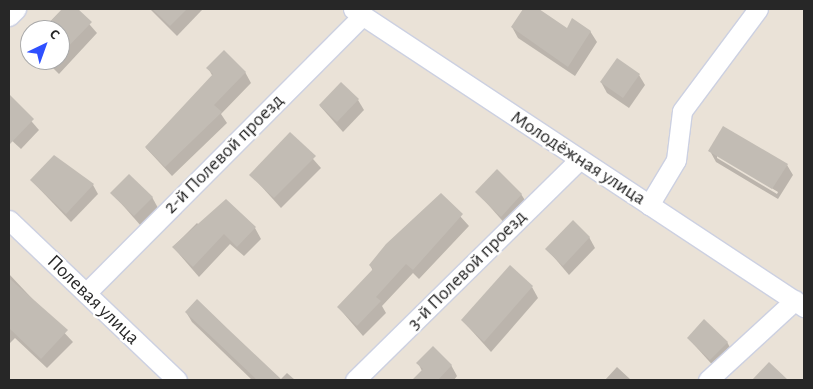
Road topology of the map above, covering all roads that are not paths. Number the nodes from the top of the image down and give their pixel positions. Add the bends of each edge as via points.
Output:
1 (16, 9) edge
2 (758, 9) edge
3 (358, 12) edge
4 (9, 16) edge
5 (579, 160) junction
6 (649, 205) junction
7 (9, 220) edge
8 (86, 292) junction
9 (800, 304) edge
10 (177, 380) edge
11 (355, 380) edge
12 (708, 380) edge

1 - 4 street
2 - 6 street via 682,112 676,160
3 - 5 street, Молодёжная улица
3 - 8 street, 2-й Полевой проезд
5 - 6 street, Молодёжная улица
5 - 11 street, 3-й Полевой проезд
6 - 9 street, Молодёжная улица
7 - 8 street, Полевая улица
8 - 10 street, Полевая улица
9 - 12 street

